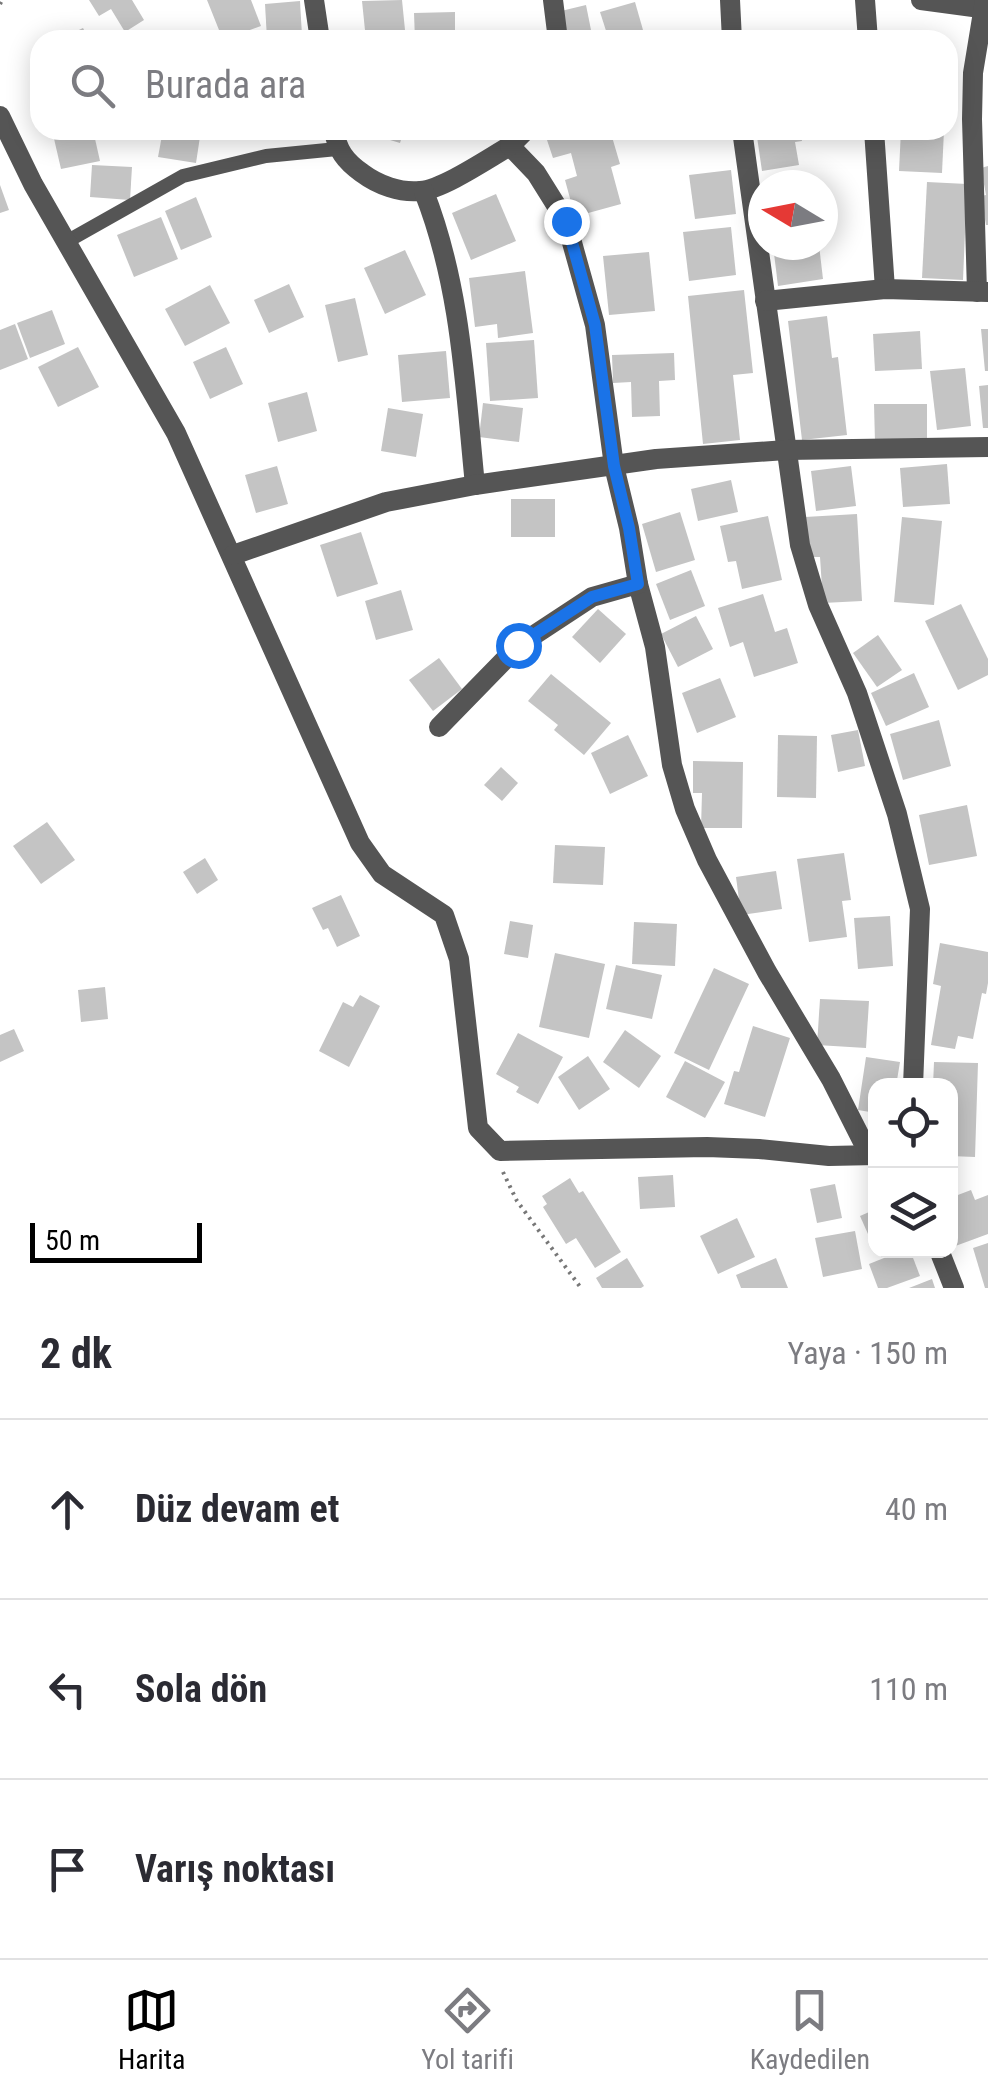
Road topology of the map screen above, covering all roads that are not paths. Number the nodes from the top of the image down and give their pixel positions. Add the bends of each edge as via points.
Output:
1 (314, 0) edge
2 (553, 0) edge
3 (730, 0) edge
4 (865, 0) edge
5 (921, 0) edge
6 (985, 5) edge
7 (318, 30) edge
8 (557, 30) edge
9 (732, 30) edge
10 (867, 30) edge
11 (0, 116) edge
12 (336, 140) edge
13 (516, 140) edge
14 (743, 140) edge
15 (875, 140) edge
16 (510, 146) junction
17 (424, 192) junction
18 (66, 242) junction
19 (886, 289) junction
20 (982, 292) edge
21 (766, 301) junction
22 (988, 447) edge
23 (786, 450) junction
24 (614, 466) junction
25 (475, 486) junction
26 (232, 555) junction
27 (638, 584) junction
28 (439, 726) dead end
29 (913, 1078) edge
30 (868, 1146) edge
31 (868, 1154) edge
32 (942, 1258) edge
33 (954, 1288) edge

1 - 7 street
2 - 8 street
3 - 9 street
4 - 10 street
5 - 6 street
6 - 20 street via 972,103
11 - 18 street
12 - 17 street via 352,166 372,180
12 - 18 lane via 184,176
13 - 16 street
14 - 21 street
15 - 19 street
16 - 17 street
16 - 24 street via 566,221 595,325
17 - 25 street via 457,313
18 - 26 street via 176,433
19 - 20 street
19 - 21 street
21 - 23 street
22 - 23 street
23 - 24 street
23 - 29 street via 800,546 863,710 920,908
24 - 25 street
24 - 27 street
25 - 26 street via 386,502
26 - 31 street via 360,843 382,874 444,915 459,959 478,1128 500,1151 707,1147
27 - 28 street via 592,597 518,645
27 - 30 street via 685,808 766,972
32 - 33 street

